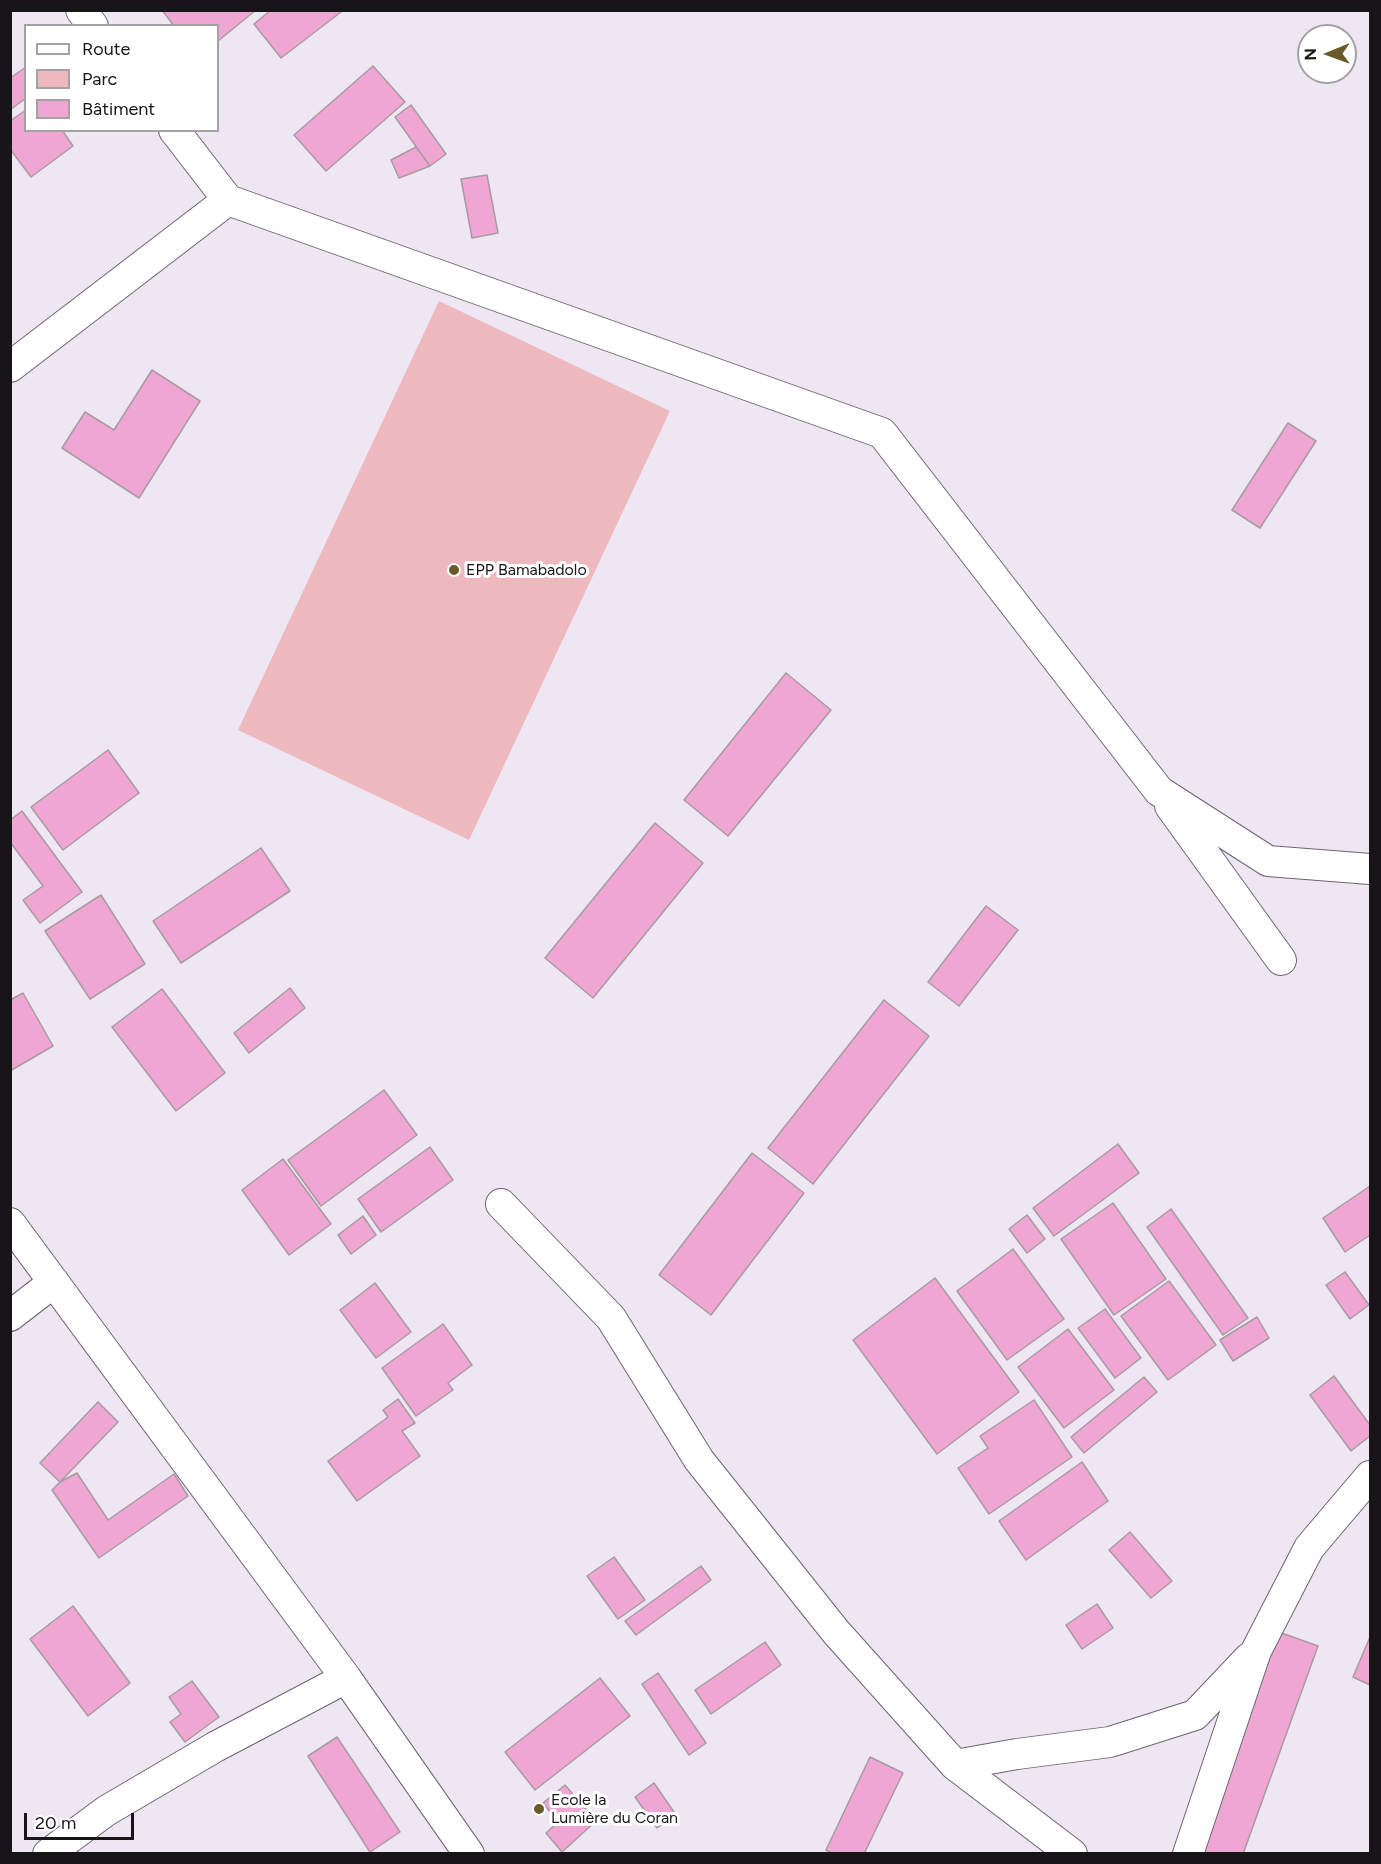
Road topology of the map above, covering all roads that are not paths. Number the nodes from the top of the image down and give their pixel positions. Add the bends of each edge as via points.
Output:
1 (81, 10) edge
2 (92, 24) edge
3 (176, 132) edge
4 (228, 200) junction
5 (10, 367) edge
6 (1159, 791) junction
7 (1371, 869) edge
8 (1281, 960) dead end
9 (501, 1204) dead end
10 (10, 1222) edge
11 (54, 1282) junction
12 (10, 1316) edge
13 (1371, 1476) edge
14 (1256, 1651) junction
15 (346, 1678) junction
16 (956, 1765) junction
17 (48, 1854) edge
18 (469, 1854) edge
19 (1072, 1854) edge
20 (1188, 1854) edge

1 - 2 street
3 - 4 street
4 - 5 street
4 - 6 street via 882,433
6 - 7 street via 1268,861
6 - 8 street
9 - 16 street via 611,1318 699,1460 836,1632
10 - 11 street
11 - 12 street
11 - 15 street
13 - 14 street via 1309,1548
14 - 16 street via 1195,1715 1110,1742
14 - 20 street
15 - 17 street via 214,1747 116,1805
15 - 18 street
16 - 19 street

